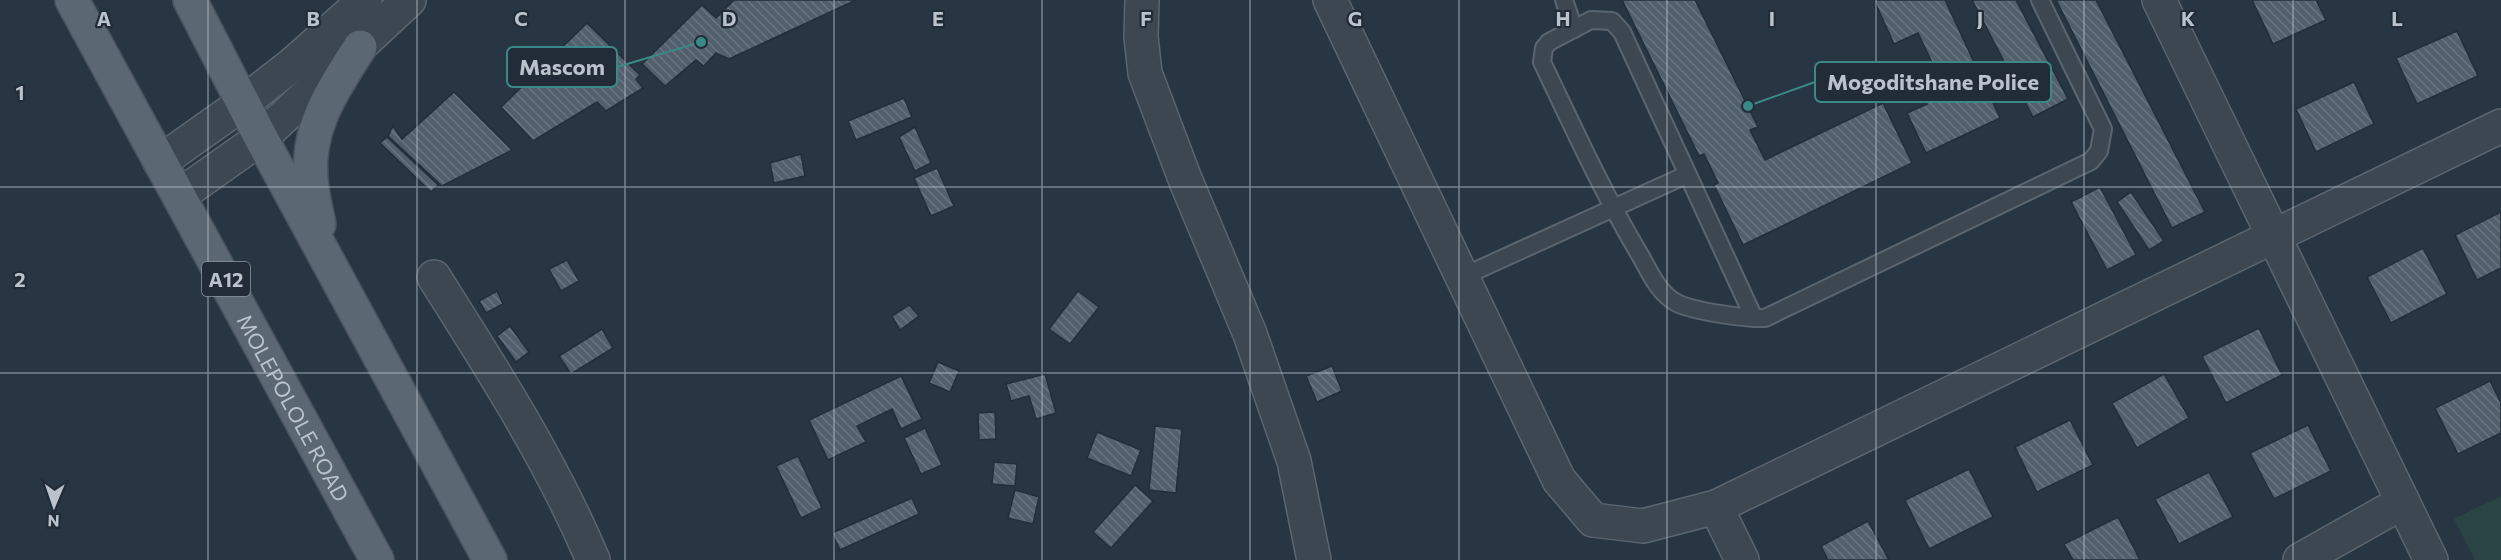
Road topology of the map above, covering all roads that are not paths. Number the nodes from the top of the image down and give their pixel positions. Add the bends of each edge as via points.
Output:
1 (72, 0) edge
2 (190, 0) edge
3 (365, 0) edge
4 (409, 0) edge
5 (1142, 0) edge
6 (1330, 0) edge
7 (1564, 0) edge
8 (2040, 0) edge
9 (2159, 0) edge
10 (1574, 29) junction
11 (360, 47) junction
12 (243, 103) junction
13 (2501, 126) edge
14 (261, 138) junction
15 (160, 162) junction
16 (1686, 175) junction
17 (179, 196) junction
18 (1612, 208) junction
19 (2274, 237) junction
20 (324, 252) junction
21 (1462, 277) junction
22 (434, 278) dead end
23 (1754, 318) junction
24 (2403, 502) junction
25 (1716, 507) junction
26 (377, 560) edge
27 (490, 560) edge
28 (593, 560) edge
29 (1314, 560) edge
30 (1742, 560) edge
31 (2300, 560) edge
32 (2431, 560) edge

1 - 15 main road, MOLEPOLOLE ROAD / A12
2 - 12 main road
3 - 12 street
4 - 11 street
5 - 29 street via 1145,73 1254,344 1294,461
6 - 21 street
7 - 10 lane
8 - 23 lane via 2103,129 2099,151 2091,161 1774,314
9 - 19 street
10 - 16 lane via 1601,19 1612,21 1622,32
10 - 18 lane via 1549,42 1542,62
11 - 14 street
11 - 20 main road via 324,104 311,156
12 - 14 main road
12 - 15 street
13 - 19 street
14 - 17 street
14 - 20 main road
15 - 17 main road, MOLEPOLOLE ROAD / A12
16 - 18 lane
16 - 23 lane
17 - 26 main road, MOLEPOLOLE ROAD / A12
18 - 21 lane
18 - 23 lane via 1661,290 1675,302
19 - 24 street
19 - 25 street
20 - 27 main road
21 - 25 street via 1559,480 1593,520 1643,525
22 - 28 street via 521,416
24 - 31 street
24 - 32 street
25 - 30 street

